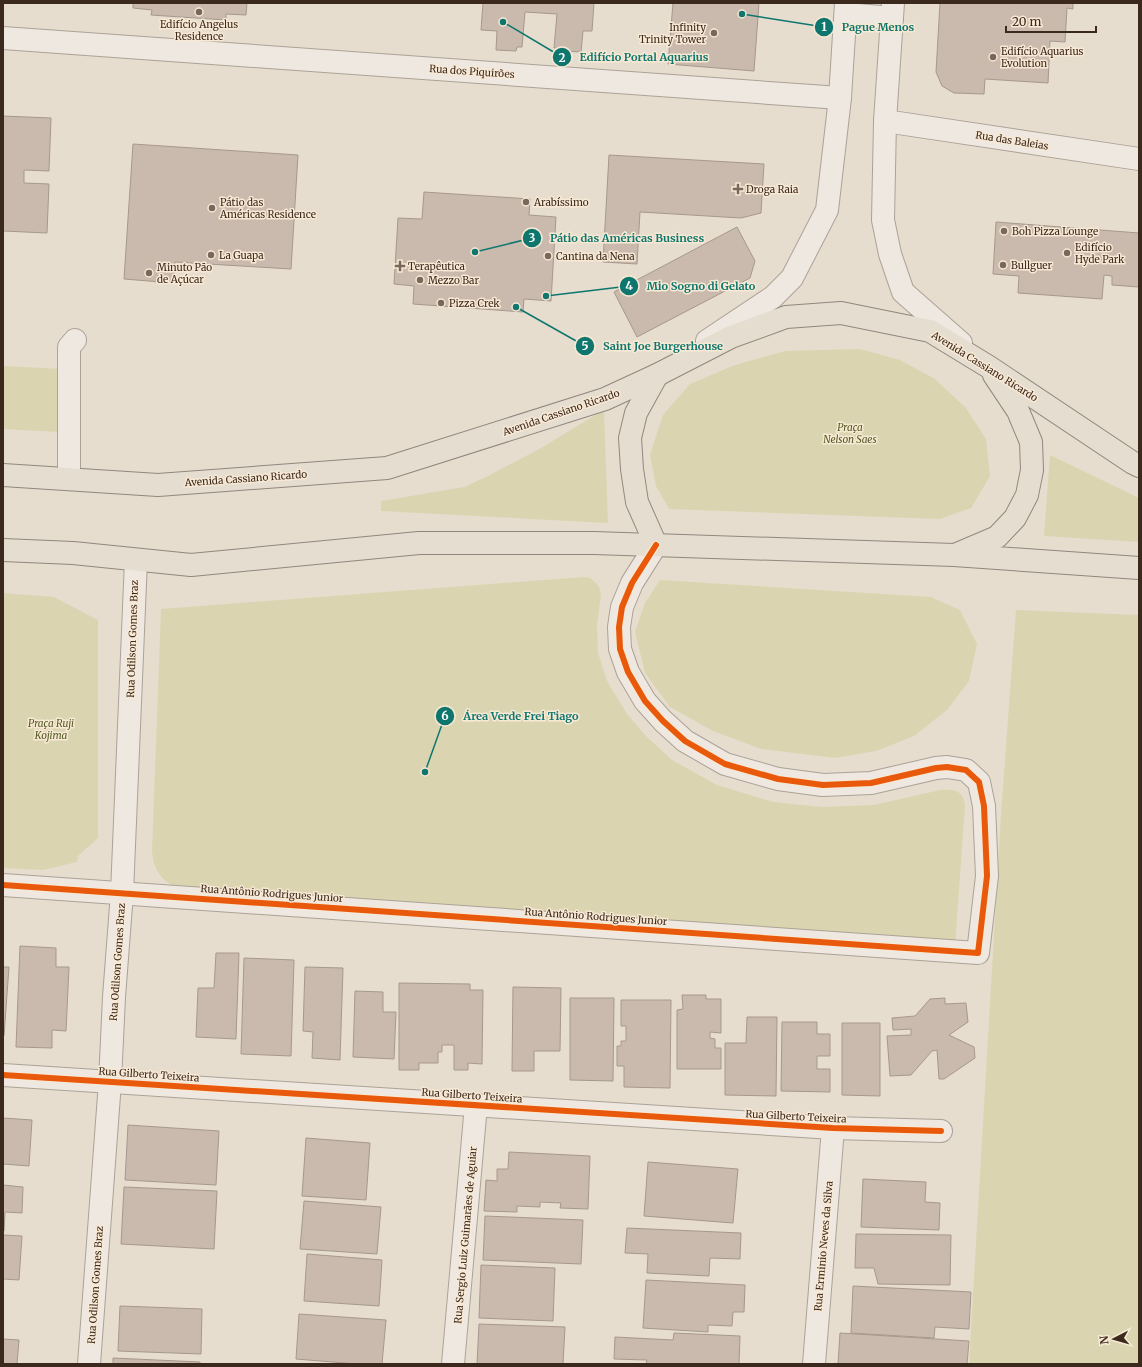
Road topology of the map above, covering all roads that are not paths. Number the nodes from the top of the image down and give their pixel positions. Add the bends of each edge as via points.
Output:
1 (846, 9) edge
2 (892, 11) edge
3 (3, 38) edge
4 (840, 98) junction
5 (885, 120) junction
6 (1139, 159) edge
7 (75, 340) dead end
8 (989, 367) junction
9 (657, 375) junction
10 (1139, 466) edge
11 (3, 475) edge
12 (69, 479) junction
13 (656, 545) junction
14 (3, 550) edge
15 (954, 555) junction
16 (136, 560) junction
17 (1139, 568) edge
18 (3, 885) edge
19 (122, 893) junction
20 (3, 1075) edge
21 (110, 1082) junction
22 (476, 1105) junction
23 (833, 1128) junction
24 (941, 1131) dead end
25 (88, 1364) edge
26 (453, 1364) edge
27 (814, 1364) edge

1 - 2 street
1 - 4 street
2 - 5 street
3 - 4 street, Rua dos Piquirões
4 - 9 street via 827,210 792,278 773,297
5 - 6 street, Rua das Baleias
5 - 8 street via 883,220 890,254 903,292
7 - 12 street via 69,347
8 - 9 main road, Avenida Cassiano Ricardo via 930,331 841,313 786,317 731,337
8 - 10 main road, Avenida Cassiano Ricardo
8 - 15 main road via 1018,411 1031,442 1032,470 1028,495 1015,518 997,537
9 - 12 main road, Avenida Cassiano Ricardo via 605,399 387,468 158,485
9 - 13 main road via 636,413 630,438 637,502
11 - 12 main road, Avenida Cassiano Ricardo
13 - 15 main road
13 - 16 main road via 419,543 191,565
13 - 19 street, Rua Antônio Rodrigues Junior via 632,583 622,607 619,627 620,649 628,672 645,701 685,741 725,764 778,780 823,785 871,783 947,767 966,770 979,782 984,806 987,876 978,954
14 - 16 main road
15 - 17 main road
16 - 19 street, Rua Odilson Gomes Braz
18 - 19 street, Rua Antônio Rodrigues Junior
19 - 21 street, Rua Odilson Gomes Braz
20 - 21 street, Rua Gilberto Teixeira
21 - 22 street, Rua Gilberto Teixeira
21 - 25 street, Rua Odilson Gomes Braz
22 - 23 street, Rua Gilberto Teixeira
22 - 26 street, Rua Sergio Luiz Guimarães de Aguiar
23 - 24 street, Rua Gilberto Teixeira
23 - 27 street, Rua Erminio Neves da Silva

